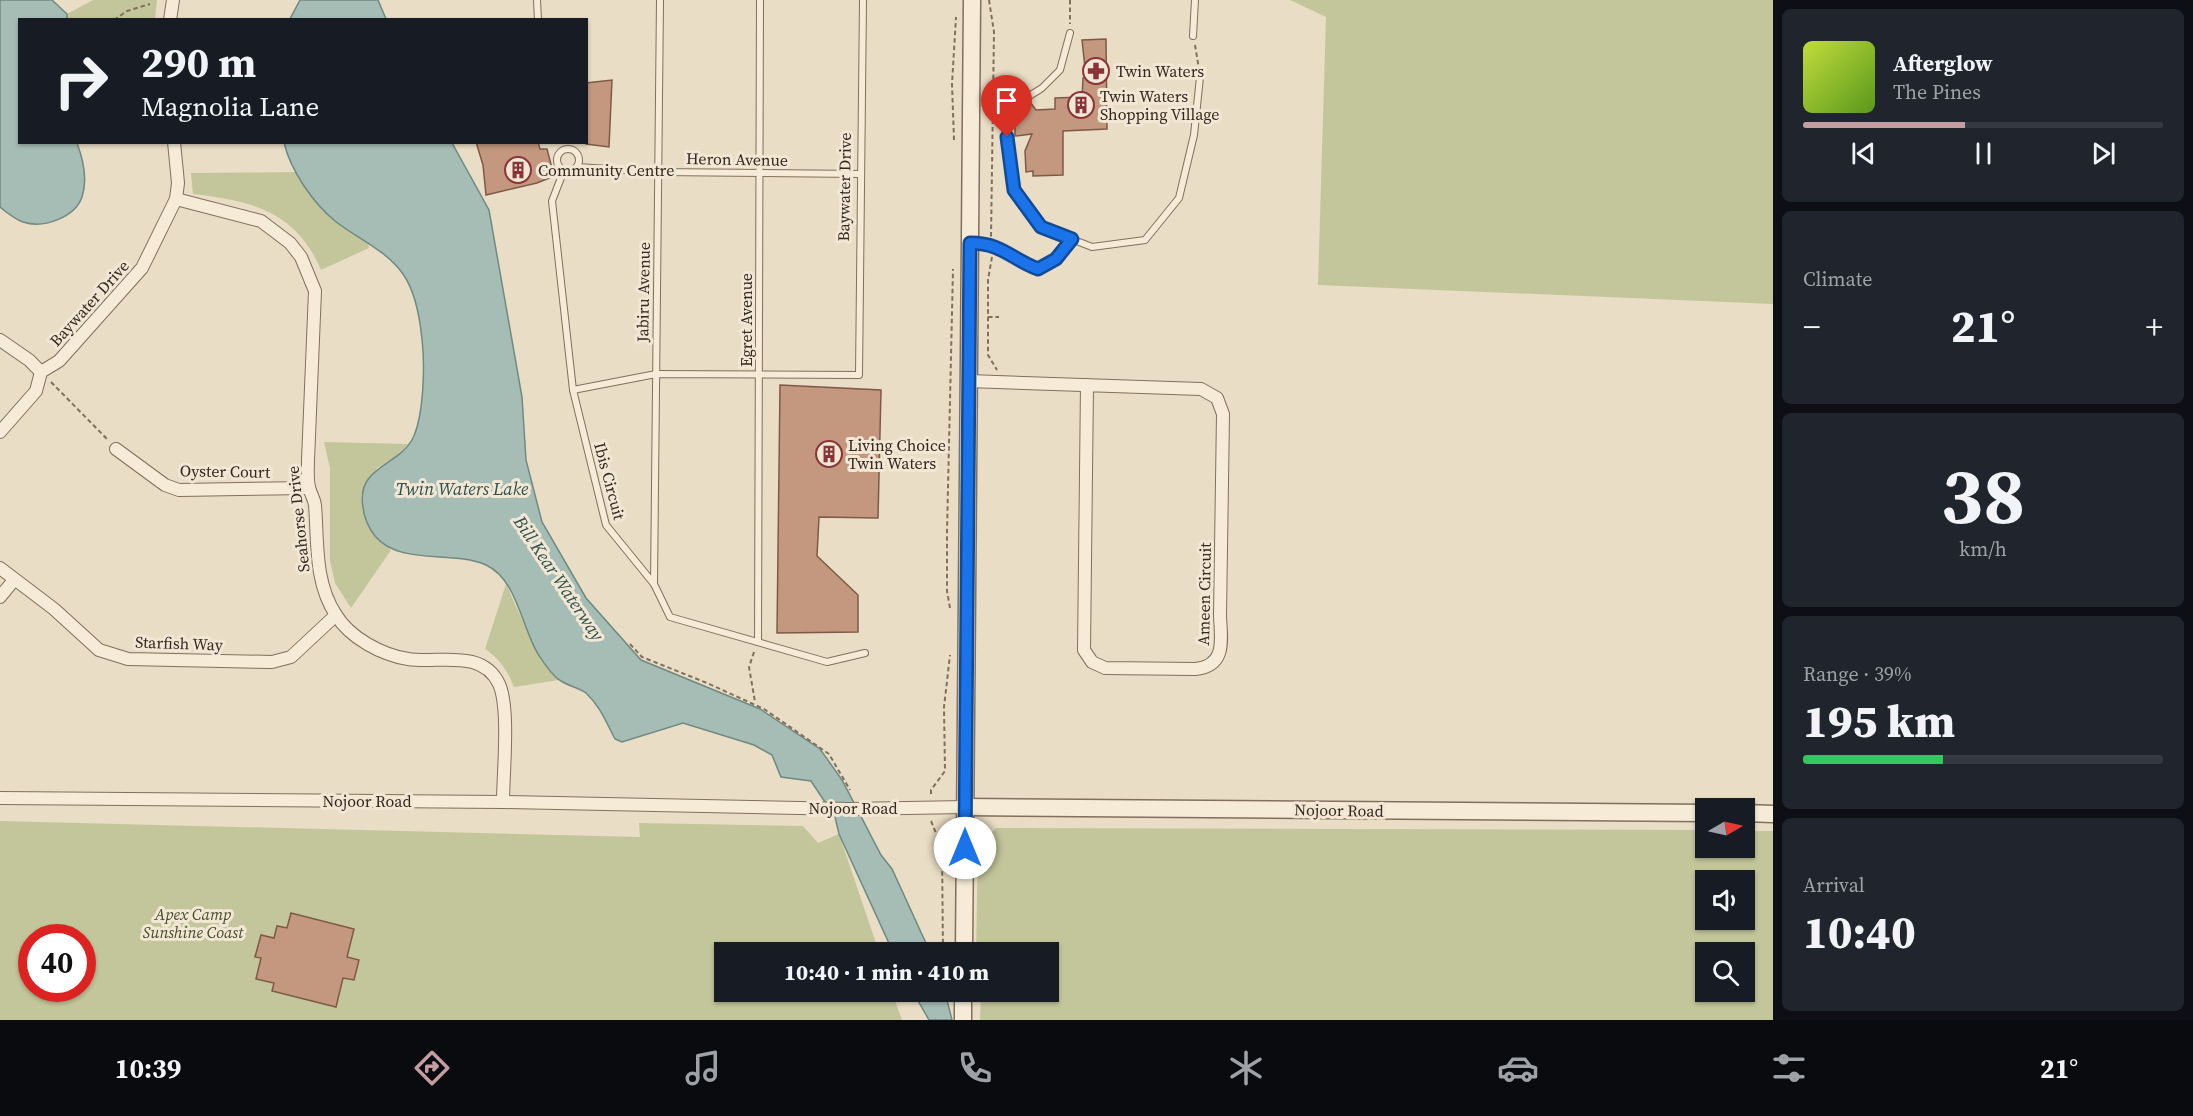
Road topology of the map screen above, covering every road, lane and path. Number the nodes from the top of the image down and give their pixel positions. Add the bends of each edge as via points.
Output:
1 (173, 0) edge
2 (537, 0) edge
3 (660, 0) edge
4 (760, 0) edge
5 (863, 0) edge
6 (972, 0) edge
7 (989, 0) edge
8 (1070, 0) edge
9 (1195, 0) edge
10 (150, 4) dead end
11 (956, 10) dead end
12 (117, 18) edge
13 (170, 18) edge
14 (538, 18) edge
15 (1070, 33) joint
16 (1194, 36) joint
17 (1200, 77) joint
18 (174, 144) edge
19 (560, 144) edge
20 (955, 146) dead end
21 (563, 150) junction
22 (577, 167) junction
23 (564, 170) junction
24 (658, 172) junction
25 (760, 173) junction
26 (861, 174) junction
27 (176, 199) junction
28 (1072, 239) junction
29 (970, 243) junction
30 (991, 244) junction
31 (953, 266) dead end
32 (999, 317) dead end
33 (988, 318) junction
34 (0, 340) edge
35 (41, 372) junction
36 (656, 374) junction
37 (759, 375) junction
38 (968, 381) junction
39 (996, 382) junction
40 (1087, 385) junction
41 (573, 390) junction
42 (0, 432) edge
43 (116, 449) joint
44 (309, 488) junction
45 (0, 568) edge
46 (14, 580) junction
47 (654, 584) junction
48 (0, 597) edge
49 (951, 610) dead end
50 (336, 615) junction
51 (758, 641) junction
52 (630, 644) dead end
53 (951, 645) dead end
54 (865, 653) dead end
55 (755, 703) junction
56 (850, 790) dead end
57 (0, 798) edge
58 (503, 802) junction
59 (932, 807) junction
60 (965, 807) junction
61 (1695, 813) edge
62 (1755, 813) edge
63 (1773, 814) edge
64 (943, 942) edge
65 (964, 942) edge
66 (963, 1002) edge
67 (963, 1020) edge

1 - 13 street
2 - 14 lane
3 - 24 lane, Jabiru Avenue
4 - 25 lane, Egret Avenue
5 - 26 lane, Baywater Drive
6 - 29 street
7 - 30 path via 994,32
8 - 15 path
9 - 16 lane
10 - 12 path
11 - 20 path via 952,84
15 - 28 lane via 1060,70 1042,88 1015,105 1007,137 1014,190 1041,227
16 - 17 path
17 - 28 lane via 1194,135 1179,198 1145,240 1092,247
18 - 27 street, Baywater Drive
19 - 21 lane
21 - 22 lane via 577,153
21 - 23 lane via 557,161
22 - 23 lane
22 - 24 lane, Heron Avenue
23 - 41 lane, Ibis Circuit via 552,201
24 - 25 lane, Heron Avenue
24 - 36 lane, Jabiru Avenue
25 - 26 lane, Heron Avenue
25 - 37 lane, Egret Avenue
26 - 37 lane, Baywater Drive via 859,375
27 - 35 street, Baywater Drive via 142,268 59,361
27 - 44 street, Seahorse Drive via 261,221 290,243 309,274 315,291 315,324 310,366
28 - 30 lane via 1056,259 1038,269
29 - 30 lane
29 - 38 street
30 - 33 path
31 - 49 path via 947,532 947,591
32 - 33 path
33 - 39 path via 988,355 997,368
34 - 35 street
35 - 42 street, Baywater Drive via 36,391
35 - 43 path
36 - 37 lane
36 - 41 lane
36 - 47 lane, Jabiru Avenue
37 - 51 lane, Egret Avenue
38 - 39 street, Ameen Circuit
38 - 60 street
39 - 40 street, Ameen Circuit
40 - 40 street, Ameen Circuit via 1201,389 1214,394 1222,405 1223,642 1220,654 1206,667 1105,668 1092,662 1084,650
41 - 47 lane, Ibis Circuit via 606,525
43 - 44 street, Oyster Court via 165,485 179,490
44 - 50 street, Seahorse Drive via 315,502 316,549 322,582
45 - 46 street, Starfish Way
46 - 48 street
46 - 50 street, Starfish Way via 54,609 99,650 128,659 272,662 291,657
47 - 51 lane, Ibis Circuit via 670,617
50 - 58 street, Seahorse Drive via 356,636 382,652 409,659 465,660 485,668 499,684 504,711
51 - 54 lane, Ibis Circuit via 827,662
51 - 55 path via 749,667
52 - 55 path via 642,657
53 - 59 path via 944,707 946,764 940,781 931,790
55 - 56 path via 829,754
57 - 58 street, Nojoor Road
58 - 59 street, Nojoor Road via 820,809
59 - 60 street, Nojoor Road
59 - 64 path via 930,824 942,848
60 - 61 street, Nojoor Road
60 - 65 street
62 - 63 street
66 - 67 street

